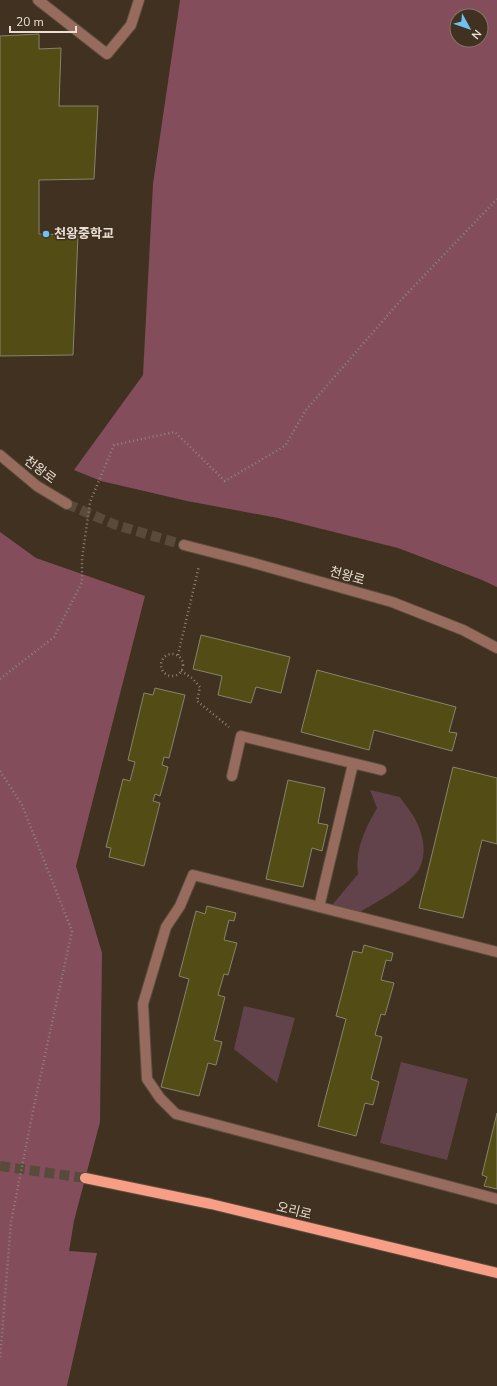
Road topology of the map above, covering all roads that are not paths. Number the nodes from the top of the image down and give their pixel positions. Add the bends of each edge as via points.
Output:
1 (38, 0) edge
2 (139, 0) edge
3 (0, 455) edge
4 (67, 504) tunnel mouth
5 (184, 545) tunnel mouth
6 (497, 648) edge
7 (353, 764) junction
8 (381, 770) dead end
9 (232, 776) dead end
10 (319, 907) junction
11 (497, 952) edge
12 (85, 1178) tunnel mouth
13 (497, 1198) edge
14 (497, 1273) edge

1 - 2 street via 107,54 131,25
3 - 4 street, 천왕로 via 36,486
5 - 6 street, 천왕로 via 392,602 463,630
7 - 8 street
7 - 9 street via 241,736
7 - 10 street
10 - 11 street
10 - 13 street via 193,875 180,906 166,927 143,1004 147,1079 160,1098 176,1114
12 - 14 main road, 오리로 via 211,1204

